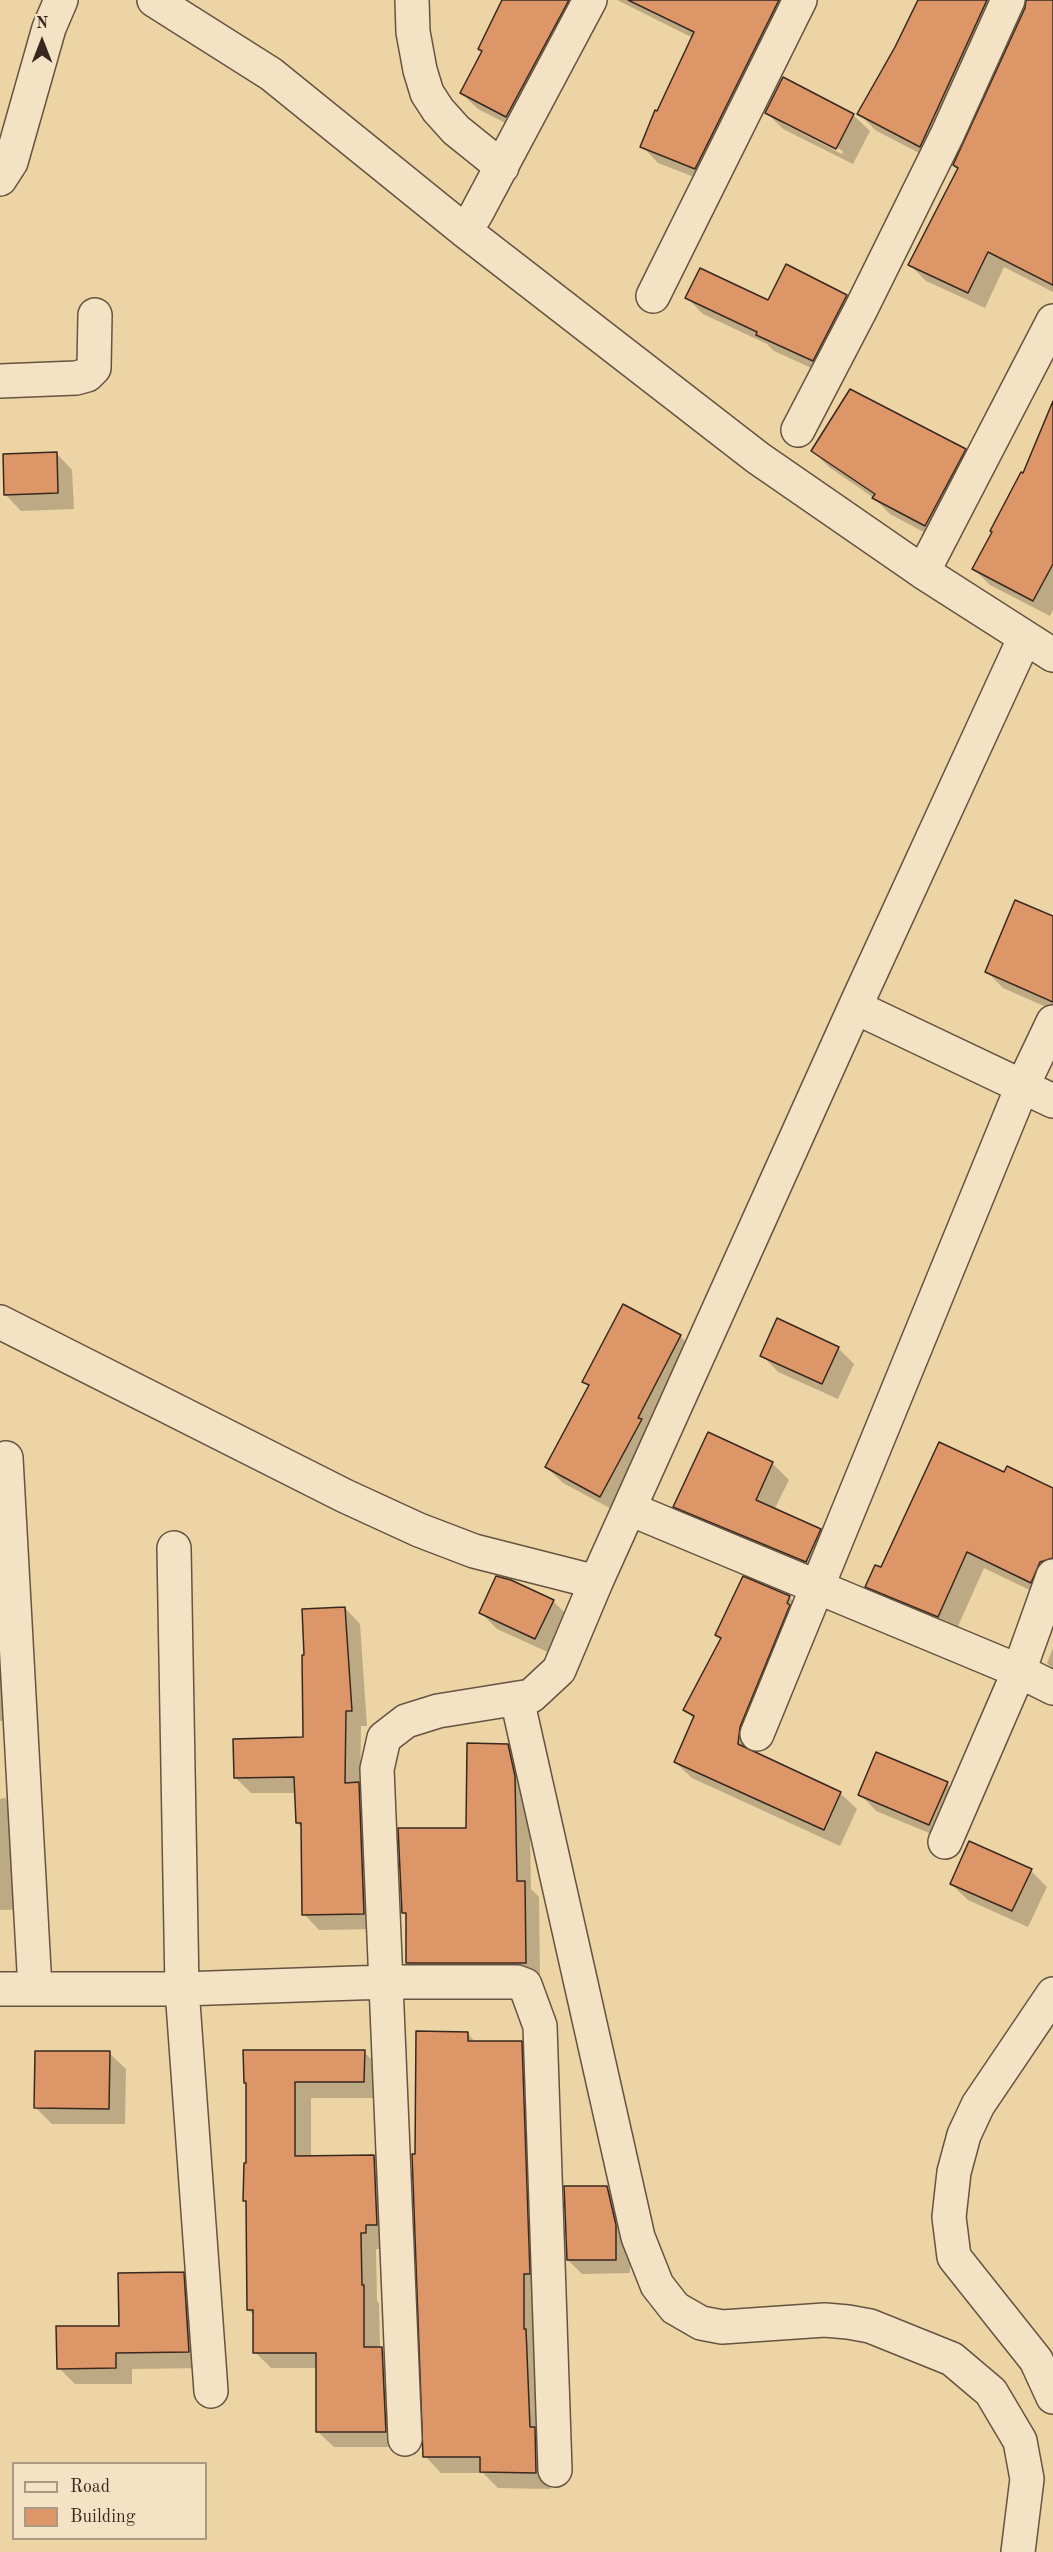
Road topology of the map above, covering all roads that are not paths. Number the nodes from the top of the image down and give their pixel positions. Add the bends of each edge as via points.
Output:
1 (61, 0) edge
2 (154, 0) edge
3 (412, 0) edge
4 (590, 0) edge
5 (800, 0) edge
6 (1008, 0) edge
7 (502, 167) junction
8 (0, 179) edge
9 (465, 231) junction
10 (654, 296) dead end
11 (95, 315) dead end
12 (1053, 321) edge
13 (0, 381) edge
14 (798, 430) dead end
15 (923, 572) junction
16 (1025, 637) junction
17 (1053, 655) edge
18 (855, 1007) junction
19 (1053, 1022) edge
20 (1022, 1087) junction
21 (1053, 1101) edge
22 (0, 1322) edge
23 (6, 1458) dead end
24 (630, 1509) junction
25 (174, 1548) dead end
26 (1053, 1576) edge
27 (596, 1582) junction
28 (816, 1586) junction
29 (1019, 1671) junction
30 (1053, 1688) edge
31 (517, 1699) junction
32 (757, 1734) dead end
33 (945, 1842) dead end
34 (0, 1989) edge
35 (35, 1989) junction
36 (386, 1992) junction
37 (1053, 1994) edge
38 (182, 1999) junction
39 (0, 2011) edge
40 (211, 2391) dead end
41 (1053, 2397) edge
42 (405, 2439) dead end
43 (555, 2470) dead end
44 (1018, 2552) edge

1 - 8 street via 49,28 11,162
2 - 9 street via 271,74
3 - 7 street via 413,32 427,93 456,130
4 - 7 street
5 - 10 street
6 - 14 street via 942,145
7 - 9 street
9 - 15 street via 758,458
11 - 13 street via 94,368 87,375
12 - 15 street
15 - 16 street
16 - 17 street
16 - 18 street
18 - 20 street
18 - 24 street
19 - 20 street
20 - 21 street
20 - 28 street
22 - 27 street via 418,1530 474,1551
23 - 35 street
24 - 27 street
24 - 28 street
25 - 38 street
26 - 29 street
27 - 31 street via 559,1670 531,1696
28 - 29 street
28 - 32 street
29 - 30 street
29 - 33 street
31 - 36 street via 438,1711 406,1721 384,1738 377,1769
31 - 44 street via 638,2237 657,2285 675,2308 701,2323 722,2327 849,2322 870,2326 952,2359 991,2392 1020,2441 1027,2479
34 - 35 street
35 - 38 street
36 - 38 street
36 - 42 street
36 - 43 street via 517,1982 525,1985 534,2005 542,2047
37 - 41 street via 978,2105 964,2135 954,2172 949,2217 954,2257 1036,2360
38 - 39 street
38 - 40 street

